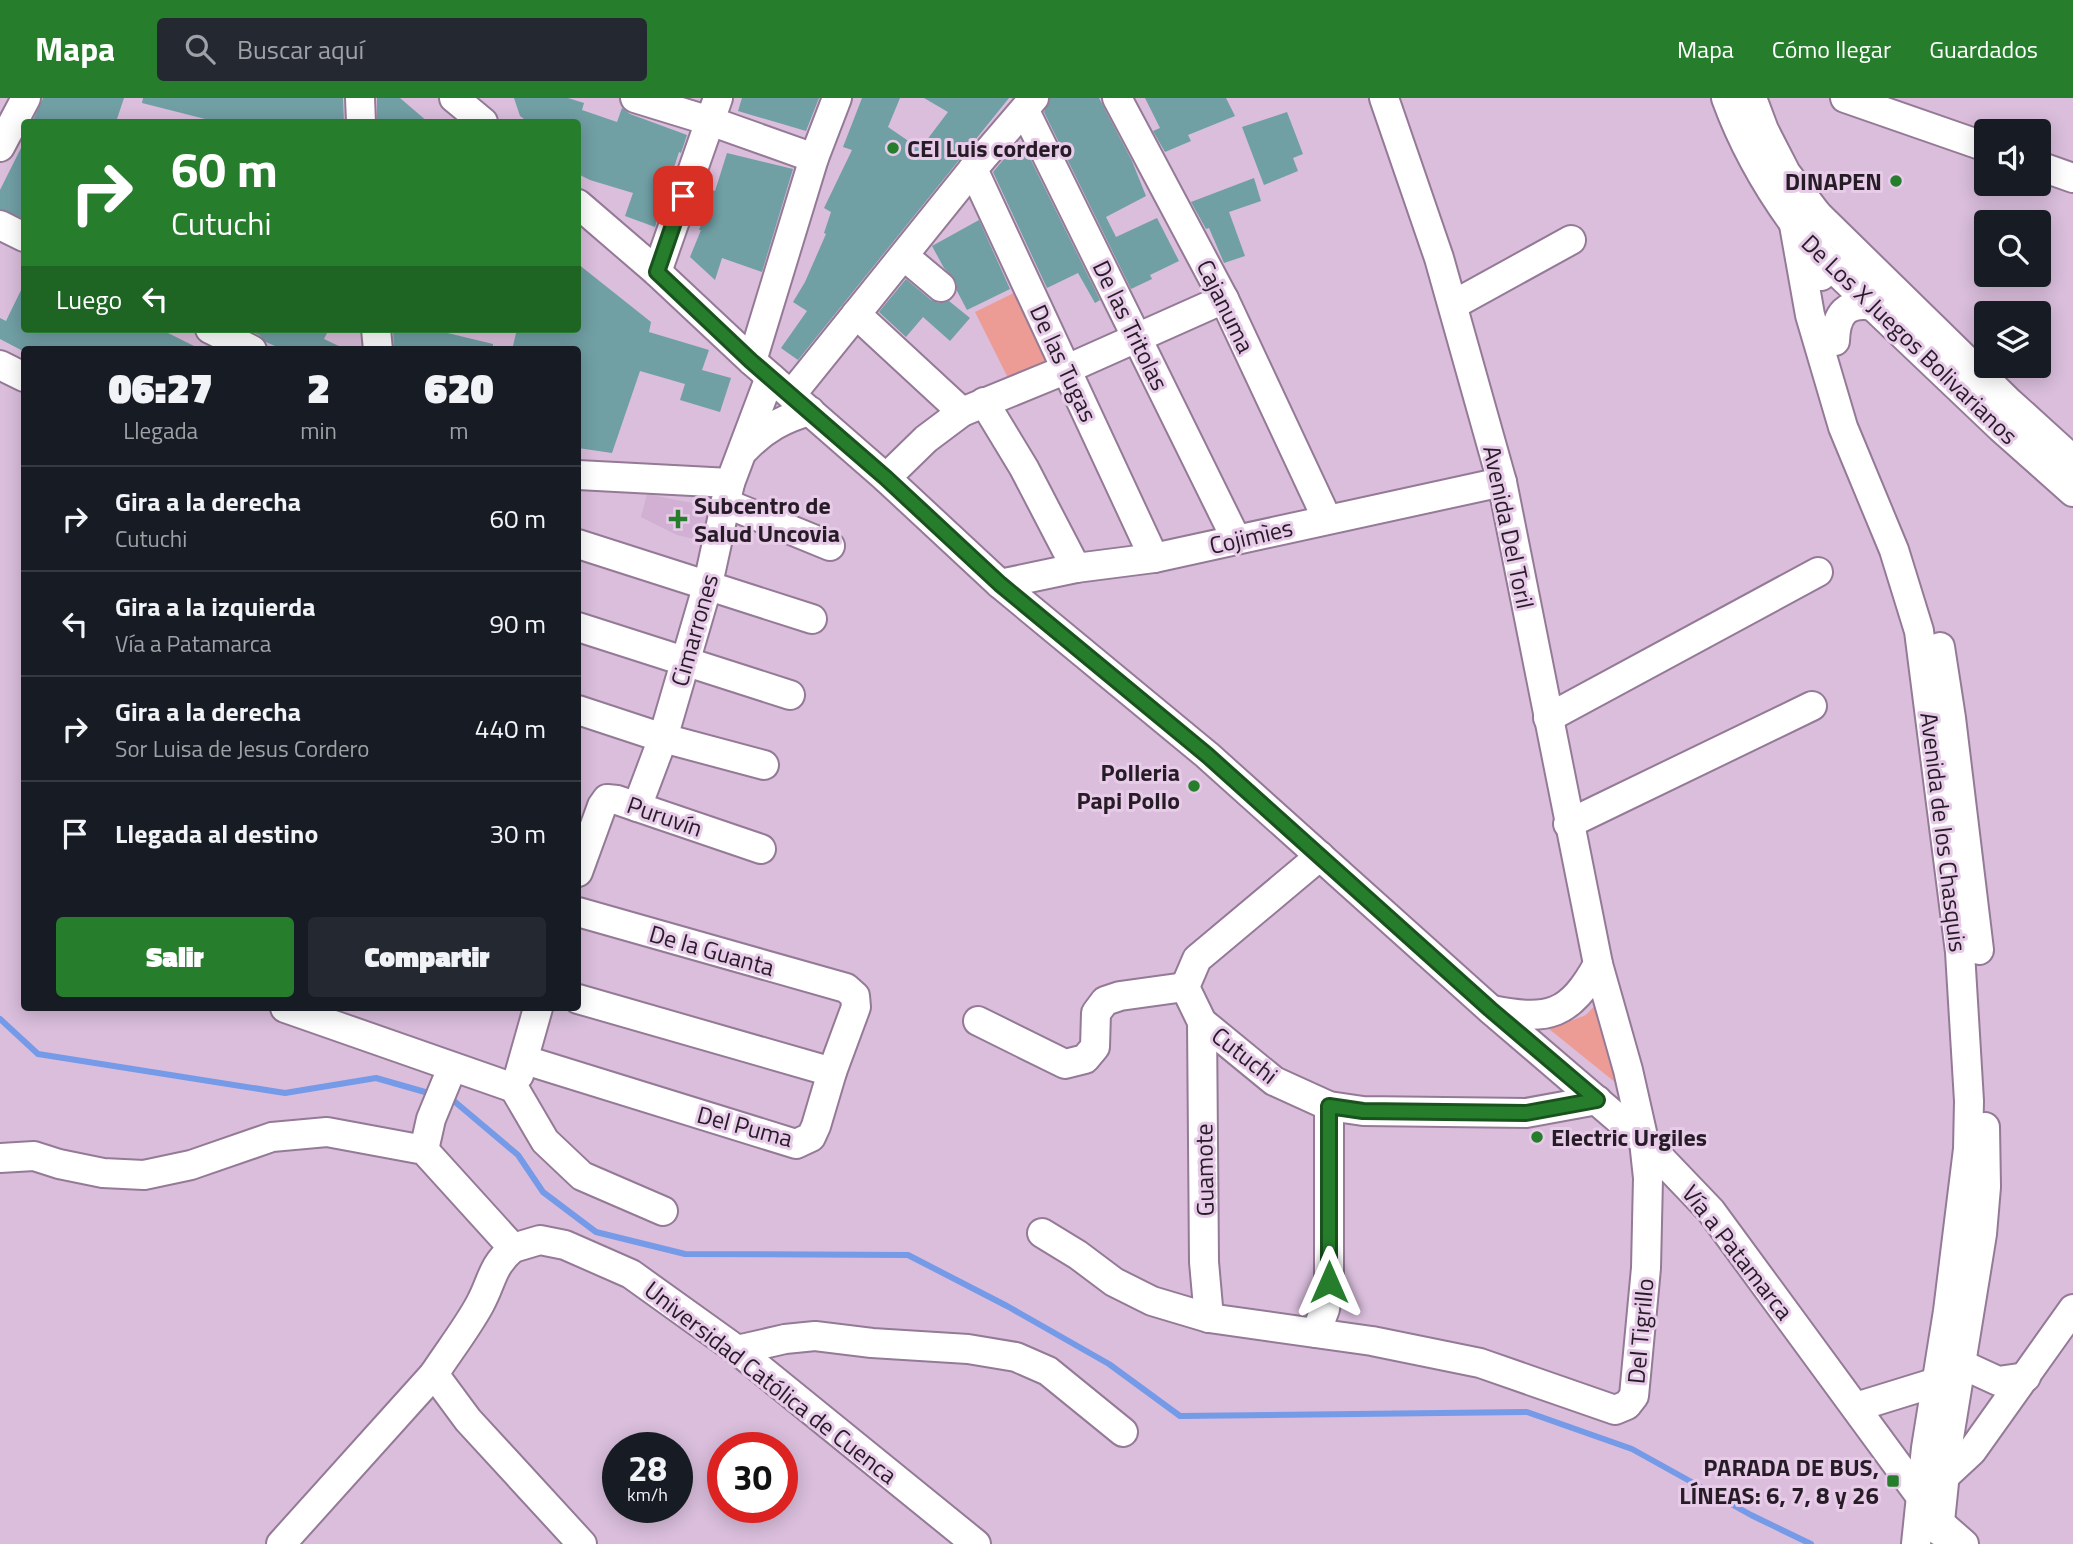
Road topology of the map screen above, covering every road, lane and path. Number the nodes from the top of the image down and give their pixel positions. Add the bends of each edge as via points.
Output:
1 (26, 98) edge
2 (360, 98) edge
3 (454, 98) edge
4 (635, 98) edge
5 (837, 98) edge
6 (1117, 98) edge
7 (1384, 98) edge
8 (1726, 98) edge
9 (1752, 98) edge
10 (1845, 98) edge
11 (1029, 104) edge
12 (714, 110) edge
13 (361, 119) edge
14 (479, 119) edge
15 (1974, 143) edge
16 (0, 147) edge
17 (814, 158) junction
18 (972, 169) junction
19 (2051, 170) edge
20 (2073, 178) edge
21 (581, 207) edge
22 (1806, 219) junction
23 (0, 225) edge
24 (21, 236) edge
25 (1572, 240) dead end
26 (1816, 252) junction
27 (904, 256) junction
28 (657, 272) junction
29 (941, 287) dead end
30 (1224, 299) junction
31 (1453, 305) junction
32 (1874, 306) junction
33 (856, 314) junction
34 (218, 333) edge
35 (1138, 337) junction
36 (1835, 341) junction
37 (244, 346) edge
38 (0, 365) edge
39 (761, 369) junction
40 (1068, 369) junction
41 (21, 376) edge
42 (800, 403) junction
43 (973, 407) junction
44 (743, 451) junction
45 (2073, 460) edge
46 (581, 475) edge
47 (886, 478) junction
48 (1502, 482) junction
49 (2073, 492) edge
50 (727, 493) junction
51 (1327, 519) junction
52 (1236, 539) junction
53 (581, 545) edge
54 (830, 546) dead end
55 (1154, 558) junction
56 (1076, 568) junction
57 (1818, 572) dead end
58 (708, 584) junction
59 (1000, 584) junction
60 (813, 619) dead end
61 (581, 629) edge
62 (685, 662) junction
63 (790, 695) dead end
64 (1812, 706) dead end
65 (581, 711) edge
66 (1548, 718) junction
67 (663, 738) junction
68 (764, 765) dead end
69 (637, 807) junction
70 (587, 815) edge
71 (1568, 824) junction
72 (761, 849) dead end
73 (581, 853) edge
74 (1320, 856) junction
75 (581, 913) edge
76 (1598, 964) junction
77 (1185, 987) junction
78 (846, 988) joint
79 (581, 1000) edge
80 (1490, 1009) junction
81 (292, 1011) edge
82 (537, 1011) edge
83 (978, 1021) dead end
84 (1202, 1022) junction
85 (525, 1060) junction
86 (832, 1072) junction
87 (448, 1077) junction
88 (514, 1088) junction
89 (1597, 1100) junction
90 (1329, 1106) junction
91 (426, 1140) junction
92 (1644, 1142) junction
93 (0, 1158) edge
94 (663, 1211) dead end
95 (1042, 1233) dead end
96 (513, 1248) junction
97 (2073, 1308) edge
98 (1209, 1318) junction
99 (1317, 1333) junction
100 (737, 1350) junction
101 (1961, 1364) junction
102 (434, 1374) junction
103 (2026, 1377) junction
104 (1937, 1382) junction
105 (1856, 1407) junction
106 (1124, 1432) dead end
107 (1930, 1483) junction
108 (1938, 1533) edge
109 (281, 1544) edge
110 (582, 1544) edge
111 (976, 1544) edge
112 (1916, 1544) edge
113 (1964, 1544) edge

1 - 16 street
2 - 13 street
3 - 14 street
4 - 12 street
5 - 17 street, Cimarrones
6 - 30 street, Cajanuma
7 - 31 street, Avenida Del Toril
8 - 22 street, De Los X Juegos Bolivarianos via 1737,127
9 - 22 street, Avenida de los Chasquis
10 - 15 street
11 - 18 street
11 - 35 street, De las Tritolas
12 - 17 street
12 - 28 street
17 - 39 street, Cimarrones
18 - 27 street
18 - 40 street, De las Tugas
19 - 20 street
21 - 28 street, Vía a Patamarca
22 - 26 street, De Los X Juegos Bolivarianos
22 - 45 street, De Los X Juegos Bolivarianos
22 - 104 street, Avenida de los Chasquis via 1810,315 1843,427 1894,550 1919,631 1960,952 1968,1149
23 - 24 street
25 - 31 street
26 - 32 street, De Los X Juegos Bolivarianos
26 - 36 street, Avenida de los Chasquis
27 - 29 street
27 - 33 street
28 - 39 street, Vía a Patamarca
30 - 35 street
30 - 51 street, Cajanuma
31 - 48 street, Avenida Del Toril
32 - 36 street via 1860,303 1849,307 1839,317
32 - 49 street, De Los X Juegos Bolivarianos
33 - 42 street
33 - 43 street
34 - 37 street
35 - 40 street
35 - 52 street, De las Tritolas
36 - 101 street, Avenida de los Chasquis via 1858,424 1935,617 1956,755 1979,953 1986,1187
38 - 41 street
39 - 42 street, Vía a Patamarca
39 - 44 street, Cimarrones
40 - 43 street
40 - 55 street, De las Tugas
42 - 44 street, Cimarrones via 791,416 760,433
42 - 47 street, Vía a Patamarca
43 - 47 street via 926,439
43 - 56 street via 1024,468
44 - 50 street, Cimarrones
46 - 50 street
47 - 59 street, Vía a Patamarca
48 - 51 street, Cojimìes
48 - 66 street, Avenida Del Toril
50 - 54 street
50 - 58 street, Cimarrones
51 - 52 street, Cojimìes
52 - 55 street, Cojimìes
53 - 58 street
55 - 56 street, Cojimìes
56 - 59 street, Cojimìes
57 - 66 street
58 - 60 street
58 - 62 street, Cimarrones
59 - 74 street, Vía a Patamarca via 1207,755
61 - 62 street
62 - 63 street
62 - 67 street, Cimarrones
64 - 71 street
65 - 67 street
66 - 71 street, Avenida Del Toril
67 - 68 street
67 - 69 street, Cimarrones
69 - 70 street, Puruvín via 607,799
69 - 72 street, Puruvín
70 - 73 street
71 - 76 street, Avenida Del Toril
74 - 77 street via 1197,959
74 - 80 street, Vía a Patamarca
75 - 78 street, De la Guanta
76 - 80 street via 1570,1004 1545,1014 1523,1016
76 - 92 street, Avenida Del Toril
77 - 83 street via 1105,1001 1096,1013 1095,1047 1085,1059 1065,1064
77 - 84 street, Cutuchi
78 - 86 street, Del Puma via 855,996 856,1007
79 - 86 street
80 - 89 street, Vía a Patamarca
81 - 87 street
82 - 85 street
84 - 90 street, Cutuchi via 1275,1081
84 - 98 street, Guamote via 1204,1262
85 - 86 street, Del Puma via 796,1144 811,1137
85 - 88 street
87 - 88 street
87 - 91 street
88 - 94 street via 545,1141 582,1176
89 - 90 street, Cutuchi via 1526,1113 1363,1111
89 - 92 street, Vía a Patamarca
90 - 99 street via 1329,1282
91 - 93 street via 327,1132 272,1137 191,1165 144,1175 103,1173 34,1156
91 - 96 street
92 - 99 street, Del Tigrillo via 1646,1268 1634,1396 1627,1405 1615,1410 1480,1363
92 - 105 street, Vía a Patamarca via 1711,1211
95 - 98 street via 1114,1282 1153,1301
96 - 100 street, Universidad Católica de Cuenca via 540,1240 565,1245 631,1274
96 - 102 street via 499,1260 478,1306
97 - 103 street
98 - 99 street
100 - 106 street via 815,1336 1016,1357 1048,1371
100 - 111 street, Universidad Católica de Cuenca
101 - 103 street via 1998,1381
101 - 107 street, Avenida de los Chasquis
102 - 109 street
102 - 110 street via 468,1420
103 - 107 street via 1972,1451
104 - 105 street
104 - 107 street, Avenida de los Chasquis
105 - 107 street, Vía a Patamarca
107 - 108 street, Vía a Patamarca
107 - 112 street
108 - 113 street, Vía a Patamarca

